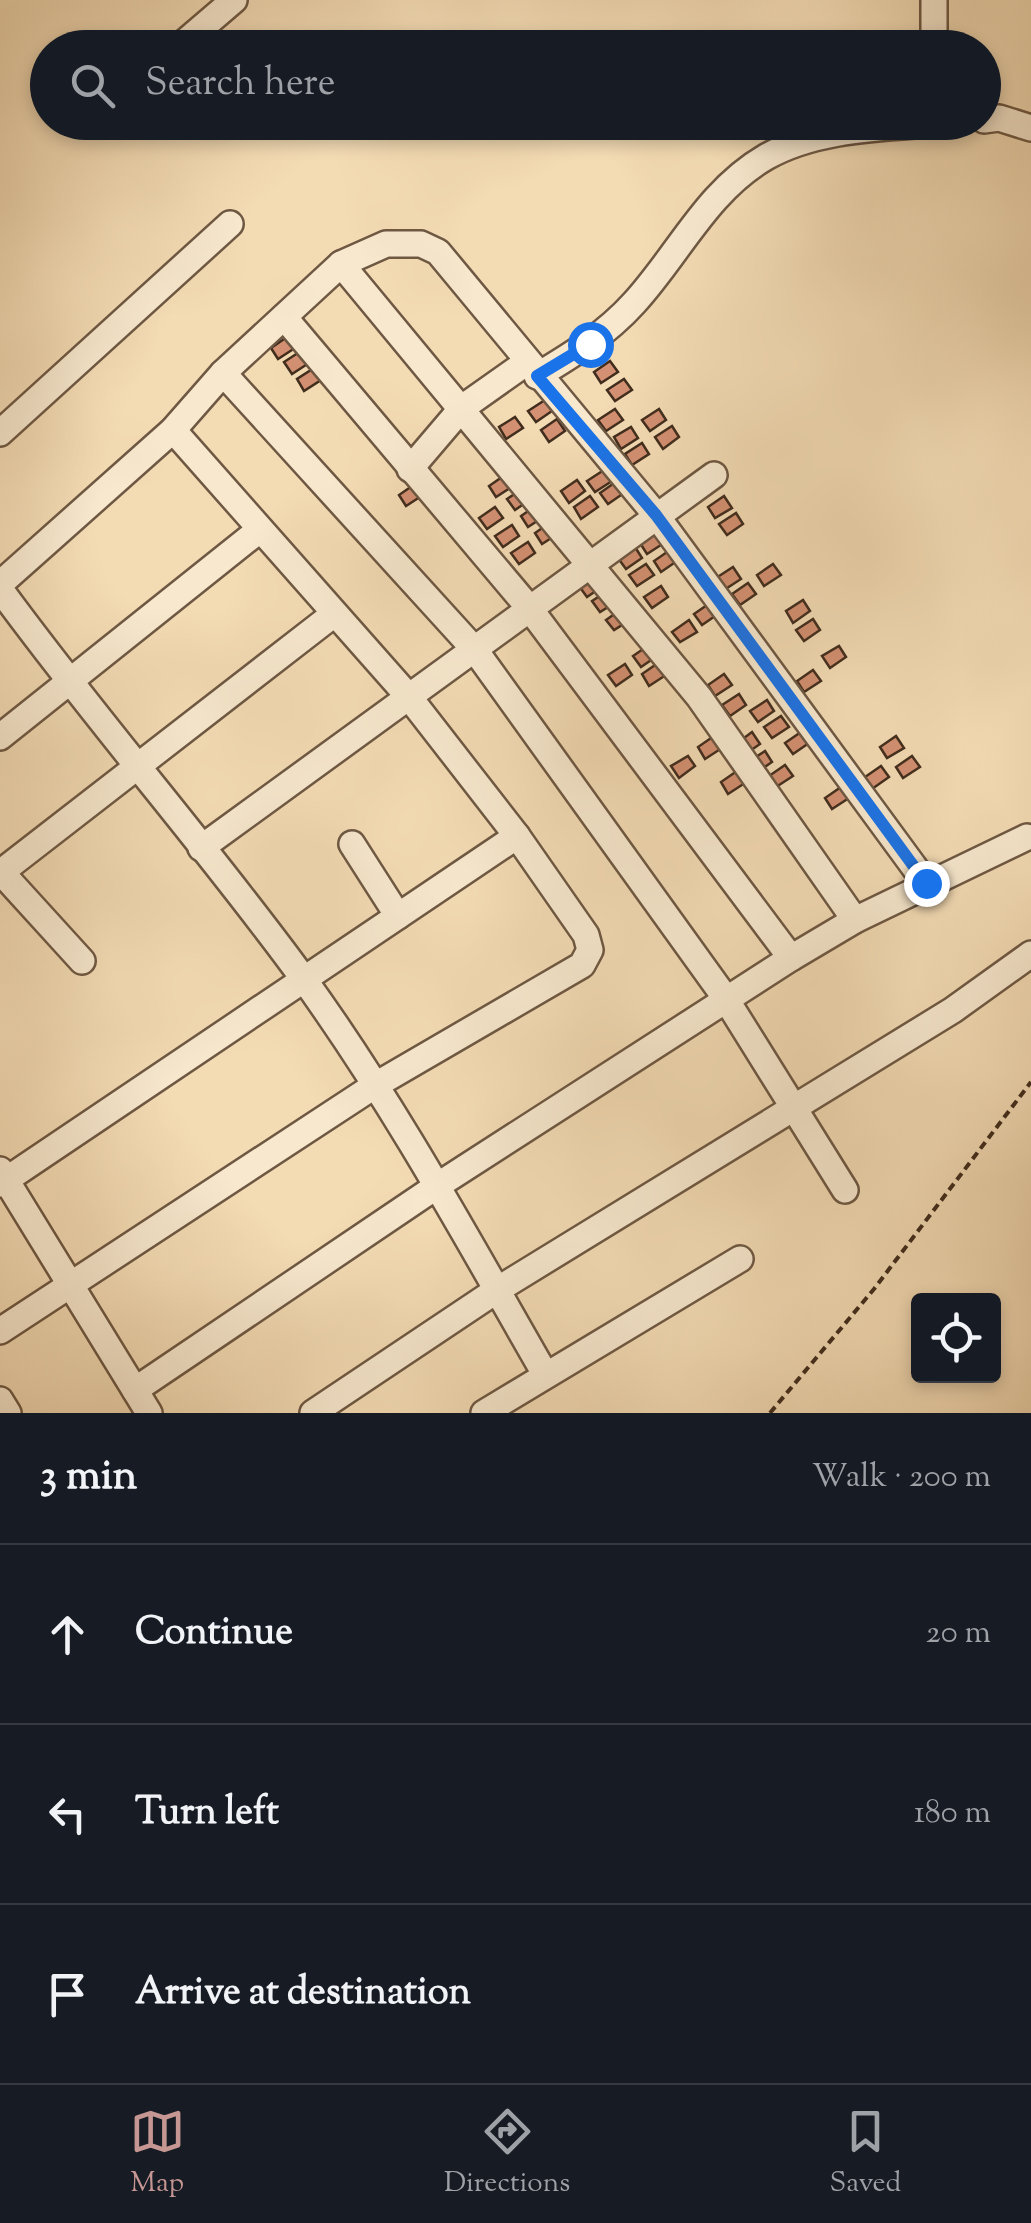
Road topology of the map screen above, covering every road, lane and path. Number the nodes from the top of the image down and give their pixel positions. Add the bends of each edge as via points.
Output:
1 (234, 0) edge
2 (934, 0) edge
3 (199, 30) edge
4 (934, 30) edge
5 (1001, 119) edge
6 (1031, 128) edge
7 (816, 140) edge
8 (230, 224) dead end
9 (341, 264) junction
10 (284, 317) junction
11 (532, 369) junction
12 (223, 373) junction
13 (462, 408) junction
14 (174, 430) junction
15 (0, 434) edge
16 (410, 469) junction
17 (714, 475) dead end
18 (656, 515) junction
19 (258, 531) junction
20 (593, 564) junction
21 (0, 586) edge
22 (530, 609) junction
23 (334, 614) junction
24 (474, 650) junction
25 (68, 682) junction
26 (410, 697) junction
27 (0, 738) edge
28 (138, 766) junction
29 (518, 836) junction
30 (1028, 836) dead end
31 (352, 844) dead end
32 (202, 848) junction
33 (0, 873) edge
34 (926, 883) junction
35 (398, 916) junction
36 (855, 920) junction
37 (1031, 954) edge
38 (791, 958) junction
39 (82, 961) dead end
40 (304, 980) junction
41 (728, 1002) junction
42 (1031, 1082) edge
43 (374, 1086) junction
44 (795, 1109) junction
45 (2, 1178) edge
46 (440, 1184) junction
47 (845, 1190) dead end
48 (740, 1260) dead end
49 (72, 1286) junction
50 (497, 1290) junction
51 (0, 1330) edge
52 (545, 1374) junction
53 (134, 1390) junction
54 (0, 1400) edge
55 (8, 1413) edge
56 (149, 1413) edge
57 (312, 1413) edge
58 (484, 1413) edge
59 (770, 1413) edge

1 - 3 street
2 - 4 street
5 - 6 street
7 - 11 street via 767,157 710,201 634,303 590,344
8 - 15 street
9 - 10 street
9 - 11 street via 386,244 421,244 438,252
9 - 13 street
10 - 12 street
10 - 16 street
11 - 13 street
11 - 18 street
12 - 14 street
12 - 24 street
13 - 16 street
13 - 20 street
14 - 19 street
14 - 21 street
16 - 22 street
17 - 18 street
18 - 20 street
18 - 34 street
19 - 23 street
19 - 25 street
20 - 22 street
20 - 36 street via 698,697
21 - 25 street
22 - 24 street
22 - 38 street
23 - 26 street
23 - 28 street
24 - 26 street
24 - 41 street
25 - 27 street
25 - 28 street
26 - 29 street
26 - 32 street
28 - 32 street
28 - 33 street
29 - 35 street
29 - 43 street via 586,935 590,950 582,965
30 - 34 street
31 - 35 street
32 - 40 street
33 - 39 street
34 - 36 street
35 - 40 street
36 - 38 street
37 - 44 street
38 - 41 street
40 - 43 street
40 - 45 street
41 - 44 street
41 - 46 street
42 - 59 path
43 - 46 street
43 - 49 street
44 - 47 street
44 - 50 street
45 - 49 street
46 - 50 street
46 - 53 street
48 - 52 street
49 - 51 street
49 - 53 street
50 - 52 street
50 - 57 street
52 - 58 street
53 - 56 street
54 - 55 street

